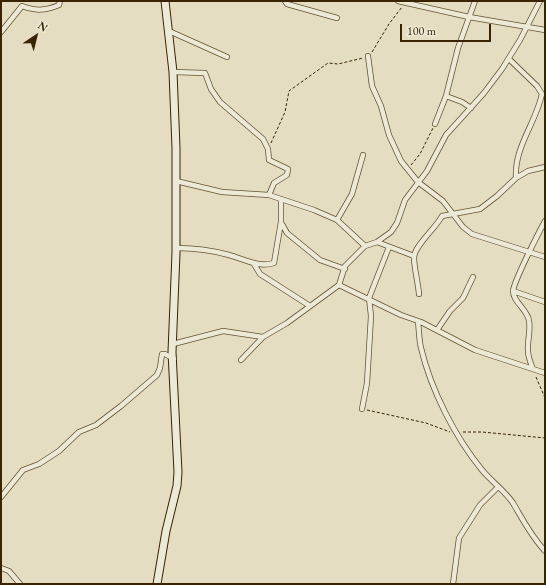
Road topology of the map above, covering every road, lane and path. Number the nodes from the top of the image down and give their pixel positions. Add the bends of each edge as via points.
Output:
1 (60, 1) edge
2 (166, 1) edge
3 (285, 1) edge
4 (398, 1) edge
5 (475, 1) edge
6 (540, 1) edge
7 (405, 3) junction
8 (469, 17) junction
9 (337, 18) dead end
10 (526, 26) junction
11 (169, 30) junction
12 (545, 30) edge
13 (1, 32) edge
14 (368, 56) junction
15 (227, 57) dead end
16 (509, 59) junction
17 (173, 72) junction
18 (446, 96) junction
19 (471, 108) junction
20 (435, 124) joint
21 (268, 149) junction
22 (362, 155) dead end
23 (545, 167) edge
24 (408, 170) junction
25 (516, 178) junction
26 (176, 181) junction
27 (418, 182) junction
28 (269, 195) junction
29 (281, 200) junction
30 (453, 214) junction
31 (338, 220) junction
32 (545, 221) edge
33 (281, 222) junction
34 (377, 242) junction
35 (366, 246) junction
36 (389, 247) junction
37 (176, 248) junction
38 (531, 251) junction
39 (414, 256) junction
40 (545, 256) edge
41 (254, 264) junction
42 (345, 269) junction
43 (473, 277) dead end
44 (339, 285) junction
45 (513, 291) junction
46 (419, 294) dead end
47 (369, 298) junction
48 (545, 302) edge
49 (310, 306) junction
50 (418, 321) junction
51 (437, 330) junction
52 (263, 337) junction
53 (173, 344) junction
54 (174, 360) junction
55 (241, 360) dead end
56 (533, 369) junction
57 (545, 373) edge
58 (545, 398) edge
59 (362, 409) joint
60 (457, 433) junction
61 (545, 438) edge
62 (498, 486) junction
63 (1, 497) edge
64 (545, 551) edge
65 (1, 568) edge
66 (20, 584) edge
67 (157, 584) edge
68 (453, 584) edge

1 - 13 street via 47,10 31,10 22,6
2 - 11 street
3 - 9 street via 287,4
4 - 7 street
5 - 8 street
6 - 10 street
7 - 8 street
7 - 14 path via 389,24 375,50
8 - 10 street
8 - 18 street
10 - 12 street
10 - 16 street
11 - 15 street
11 - 17 street
14 - 21 path via 328,64 289,91 285,112
14 - 24 street via 372,86 389,135
16 - 19 street
16 - 25 street via 542,94 521,146
17 - 21 street via 205,73 211,89 220,102 263,139
17 - 26 street
18 - 19 street
18 - 20 street
19 - 27 street via 446,135 427,171
20 - 24 path via 420,154
21 - 28 street via 269,160 288,171 288,175 274,183
22 - 31 street via 352,194
23 - 25 street via 528,171
24 - 27 street
25 - 30 street via 480,209
26 - 28 street via 222,192
26 - 37 street
27 - 30 street via 443,202
27 - 34 street via 405,200 391,232
28 - 29 street
29 - 31 street
29 - 33 street
30 - 38 street via 472,234
30 - 39 street via 442,216
31 - 35 street
32 - 38 street
33 - 41 street via 274,263
33 - 42 street via 287,234 320,260
34 - 35 street
34 - 36 street
35 - 42 street via 345,266
36 - 39 street
36 - 47 street
37 - 41 street via 197,248
37 - 53 street
38 - 40 street
38 - 45 street
39 - 46 street
41 - 49 street via 260,274
42 - 44 street
43 - 51 street via 463,298
44 - 47 street
44 - 49 street
45 - 48 street
45 - 56 street via 529,319 528,352
47 - 50 street
47 - 59 street via 371,316 367,383
49 - 52 street
50 - 51 street
50 - 60 street via 420,346 427,372
51 - 56 street via 475,350
52 - 53 street via 223,332
52 - 55 street
53 - 54 street
54 - 63 street via 162,354 157,375 93,427 79,432 39,464 23,470
54 - 67 street via 177,486
56 - 57 street
56 - 58 path
59 - 60 path via 426,423
60 - 61 path via 482,432
60 - 62 street via 482,470
62 - 64 street via 513,503 530,534
62 - 68 street via 480,505 459,538
65 - 66 street via 9,571

